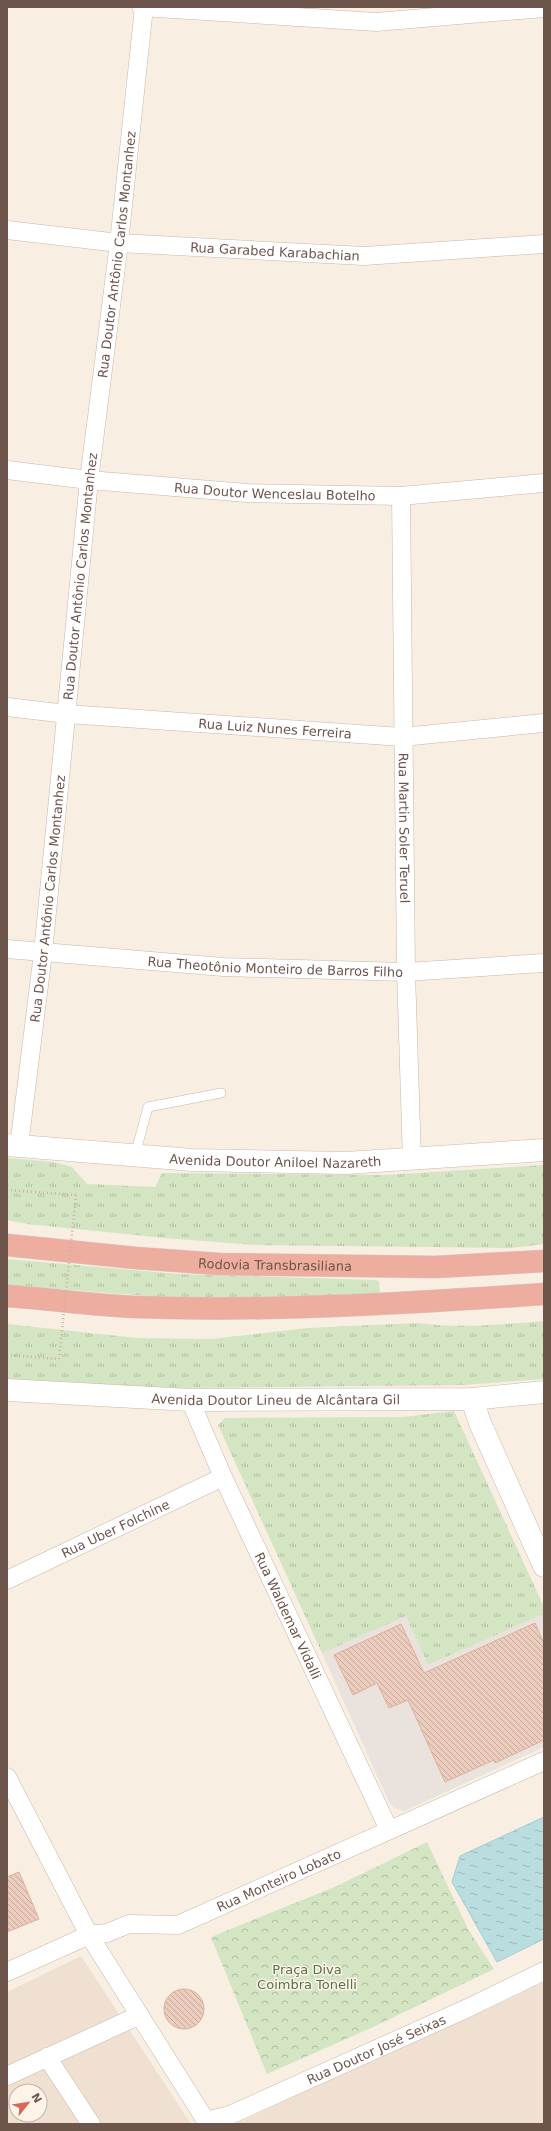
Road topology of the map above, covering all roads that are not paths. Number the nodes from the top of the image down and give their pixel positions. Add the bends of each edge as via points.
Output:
1 (143, 7) edge
2 (544, 8) edge
3 (7, 230) edge
4 (120, 243) junction
5 (544, 244) edge
6 (7, 470) edge
7 (89, 480) junction
8 (544, 483) edge
9 (401, 496) junction
10 (7, 707) edge
11 (67, 714) junction
12 (544, 723) edge
13 (402, 737) junction
14 (7, 948) edge
15 (43, 953) junction
16 (544, 963) edge
17 (406, 972) junction
18 (221, 1094) dead end
19 (13, 1146) edge
20 (544, 1150) edge
21 (135, 1155) junction
22 (412, 1160) junction
23 (7, 1245) edge
24 (544, 1261) edge
25 (544, 1294) edge
26 (7, 1296) edge
27 (7, 1390) edge
28 (544, 1392) edge
29 (472, 1399) junction
30 (190, 1400) junction
31 (223, 1477) junction
32 (544, 1566) edge
33 (7, 1580) edge
34 (544, 1760) edge
35 (7, 1776) edge
36 (389, 1830) junction
37 (89, 1935) junction
38 (544, 1971) edge
39 (7, 1972) edge
40 (140, 2015) junction
41 (47, 2057) junction
42 (7, 2076) edge
43 (207, 2122) edge
44 (91, 2124) edge

1 - 2 street via 376,22
1 - 4 street, Rua Doutor Antônio Carlos Montanhez
3 - 4 street, Rua Garabed Karabachian
4 - 5 street, Rua Garabed Karabachian via 364,256
4 - 7 street, Rua Doutor Antônio Carlos Montanhez
6 - 7 street, Rua Doutor Wenceslau Botelho
7 - 9 street, Rua Doutor Wenceslau Botelho via 247,493
7 - 11 street, Rua Doutor Antônio Carlos Montanhez
8 - 9 street, Rua Doutor Wenceslau Botelho
9 - 13 street, Rua Martin Soler Teruel
10 - 11 street, Rua Luiz Nunes Ferreira
11 - 13 street, Rua Luiz Nunes Ferreira
11 - 15 street, Rua Doutor Antônio Carlos Montanhez
12 - 13 street, Rua Luiz Nunes Ferreira
13 - 17 street, Rua Martin Soler Teruel
14 - 15 street, Rua Theotônio Monteiro de Barros Filho
15 - 17 street, Rua Theotônio Monteiro de Barros Filho via 223,967
15 - 19 street, Rua Doutor Antônio Carlos Montanhez
16 - 17 street, Rua Theotônio Monteiro de Barros Filho
17 - 22 street, Rua Martin Soler Teruel
18 - 21 lane via 148,1107
19 - 21 main road, Avenida Doutor Aniloel Nazareth
20 - 22 main road, Avenida Doutor Aniloel Nazareth
21 - 22 main road, Avenida Doutor Aniloel Nazareth via 200,1160 346,1163
23 - 24 highway, Rodovia Transbrasiliana via 219,1264 435,1267
25 - 26 highway via 300,1308 136,1307
27 - 30 main road, Avenida Doutor Lineu de Alcântara Gil
28 - 29 main road, Avenida Doutor Lineu de Alcântara Gil
29 - 30 main road, Avenida Doutor Lineu de Alcântara Gil
29 - 32 main road via 480,1423
30 - 31 street, Rua Waldemar Vidalli
31 - 33 street, Rua Uber Folchine
31 - 36 street, Rua Waldemar Vidalli
34 - 36 street, Rua Monteiro Lobato
35 - 37 street
36 - 37 street, Rua Monteiro Lobato via 178,1925 129,1924 107,1933
37 - 39 street, Rua Monteiro Lobato
37 - 40 street
38 - 43 street, Rua Doutor José Seixas via 230,2115
40 - 41 street
40 - 43 street
41 - 42 street
41 - 44 street

